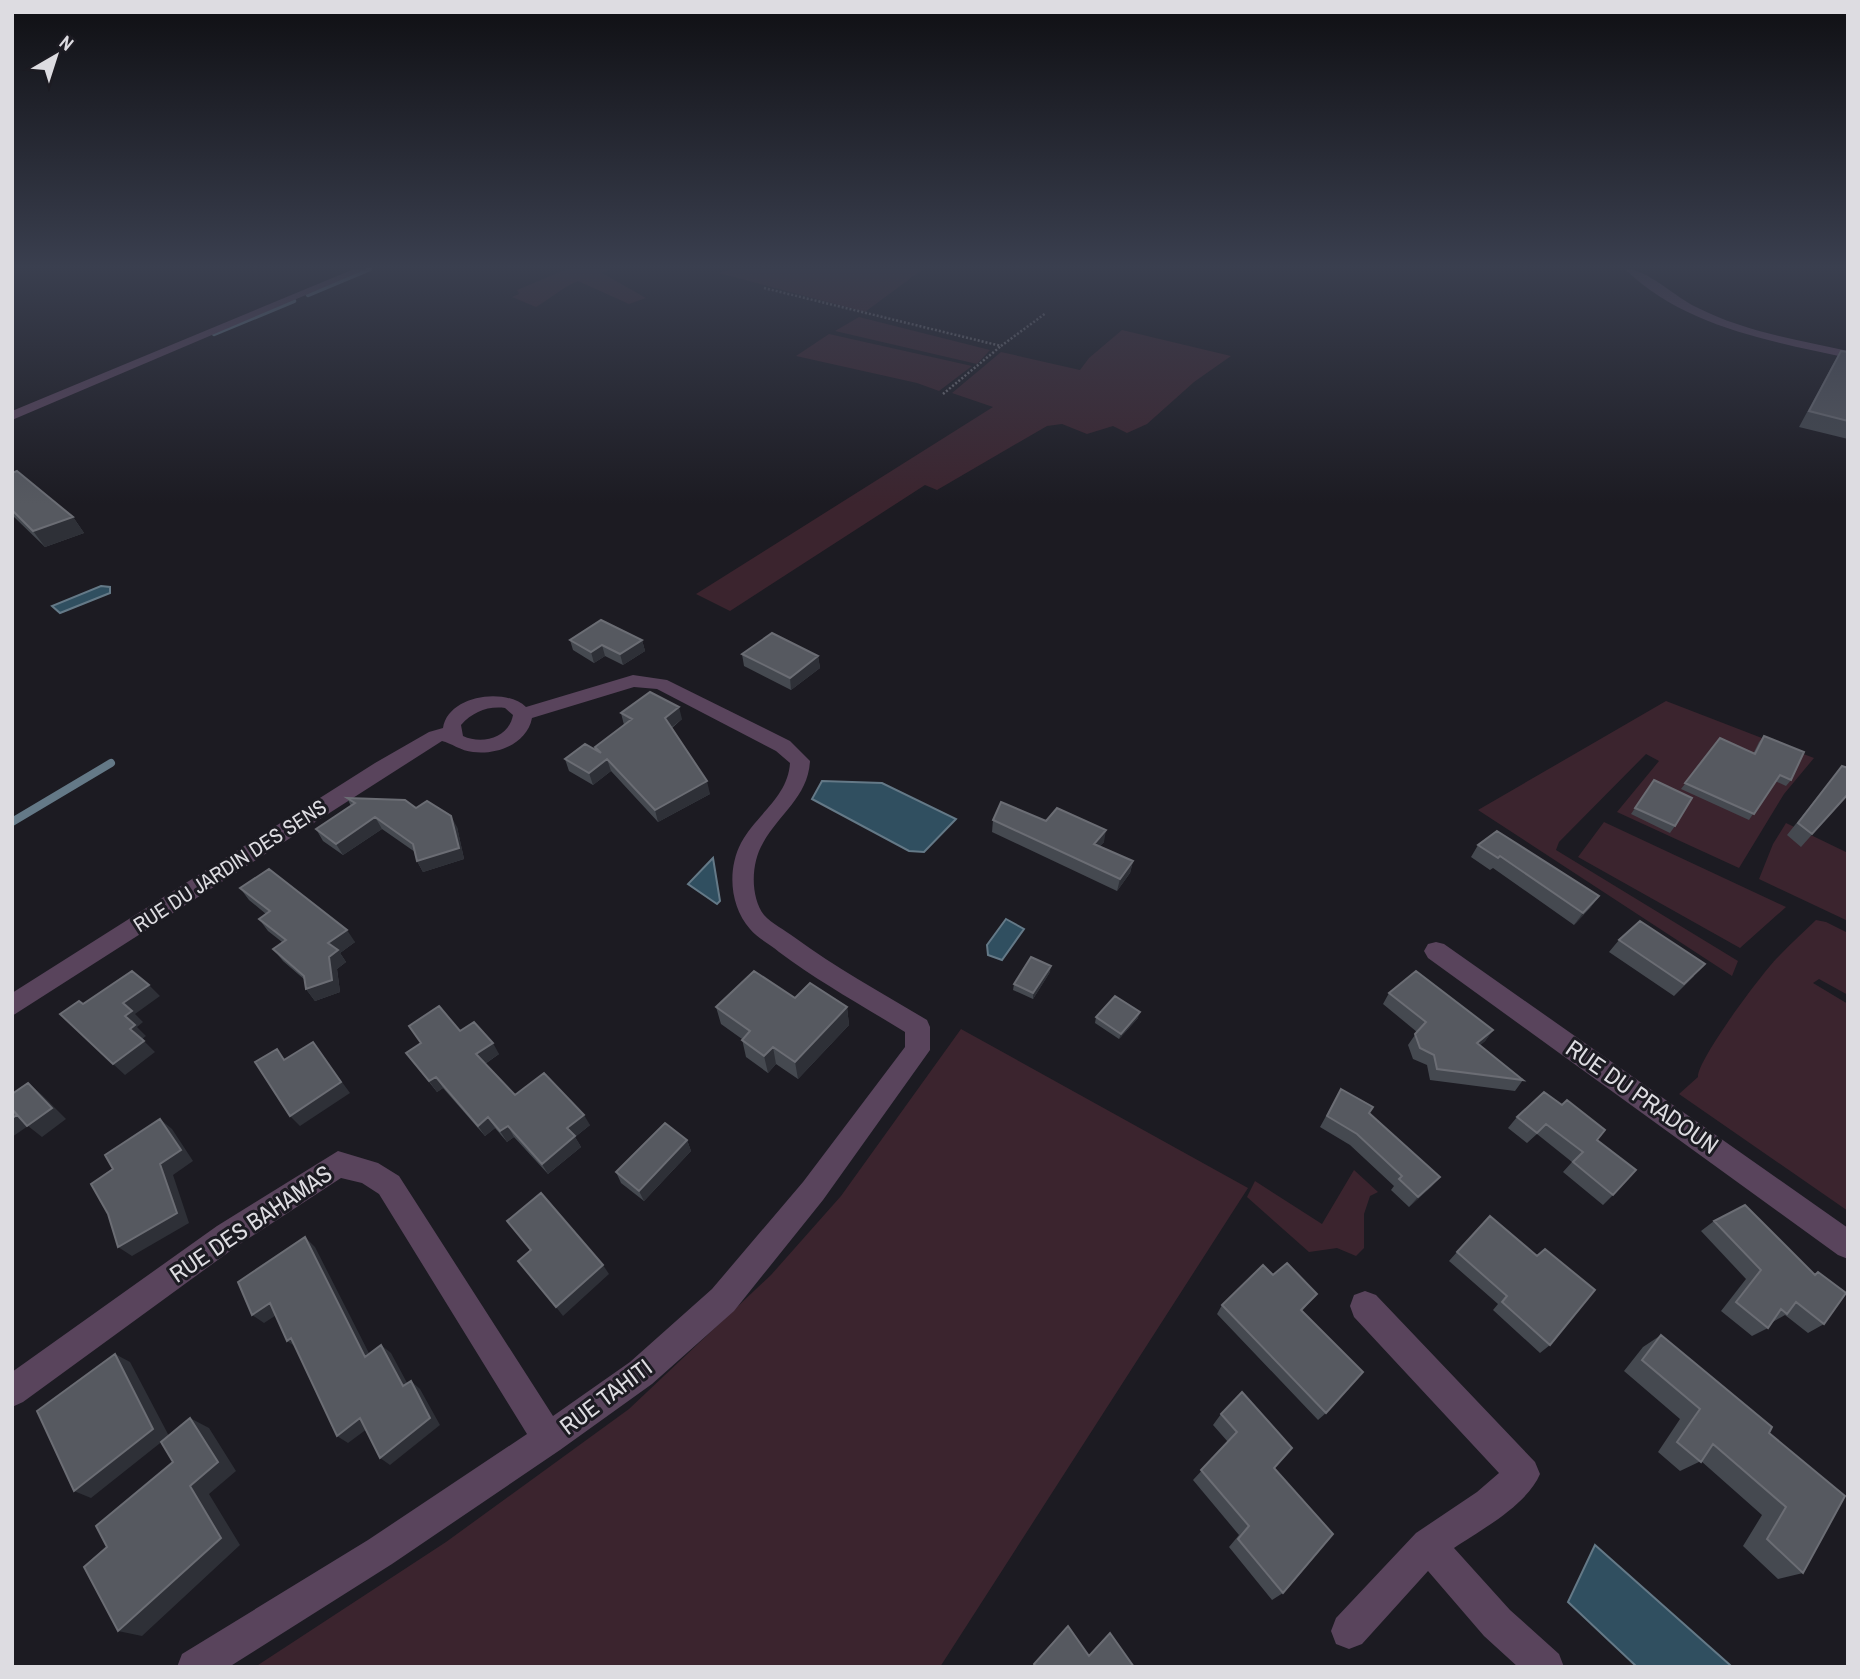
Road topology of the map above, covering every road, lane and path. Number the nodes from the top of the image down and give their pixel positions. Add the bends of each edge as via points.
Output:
1 (175, 347) edge
2 (999, 347) edge
3 (1817, 347) edge
4 (1848, 355) edge
5 (943, 394) dead end
6 (12, 416) edge
7 (523, 714) junction
8 (451, 733) junction
9 (1436, 951) dead end
10 (12, 1006) edge
11 (1848, 1245) edge
12 (1365, 1306) dead end
13 (12, 1391) edge
14 (548, 1439) junction
15 (1428, 1545) junction
16 (1349, 1630) dead end
17 (195, 1667) edge
18 (1546, 1667) edge

1 - 6 street
2 - 5 path
3 - 4 street
7 - 8 street, RUE DU JARDIN DES SENS via 511,703 488,702 457,717
7 - 8 street via 513,735 492,745 460,744
7 - 14 street, RUE TAHITI via 646,681 661,684 783,746 800,761 801,774 794,791 752,842 743,864 744,893 757,922 797,953 918,1027 917,1050 813,1191 723,1300 641,1373
8 - 10 street, RUE DU JARDIN DES SENS via 436,736 382,768
9 - 11 street, RUE DU PRADOUN
12 - 15 street via 1523,1474 1489,1504
13 - 14 street, RUE DES BAHAMAS via 227,1236 338,1164 368,1172 389,1185
14 - 17 street, RUE TAHITI via 380,1552
15 - 16 street
15 - 18 street via 1497,1623

